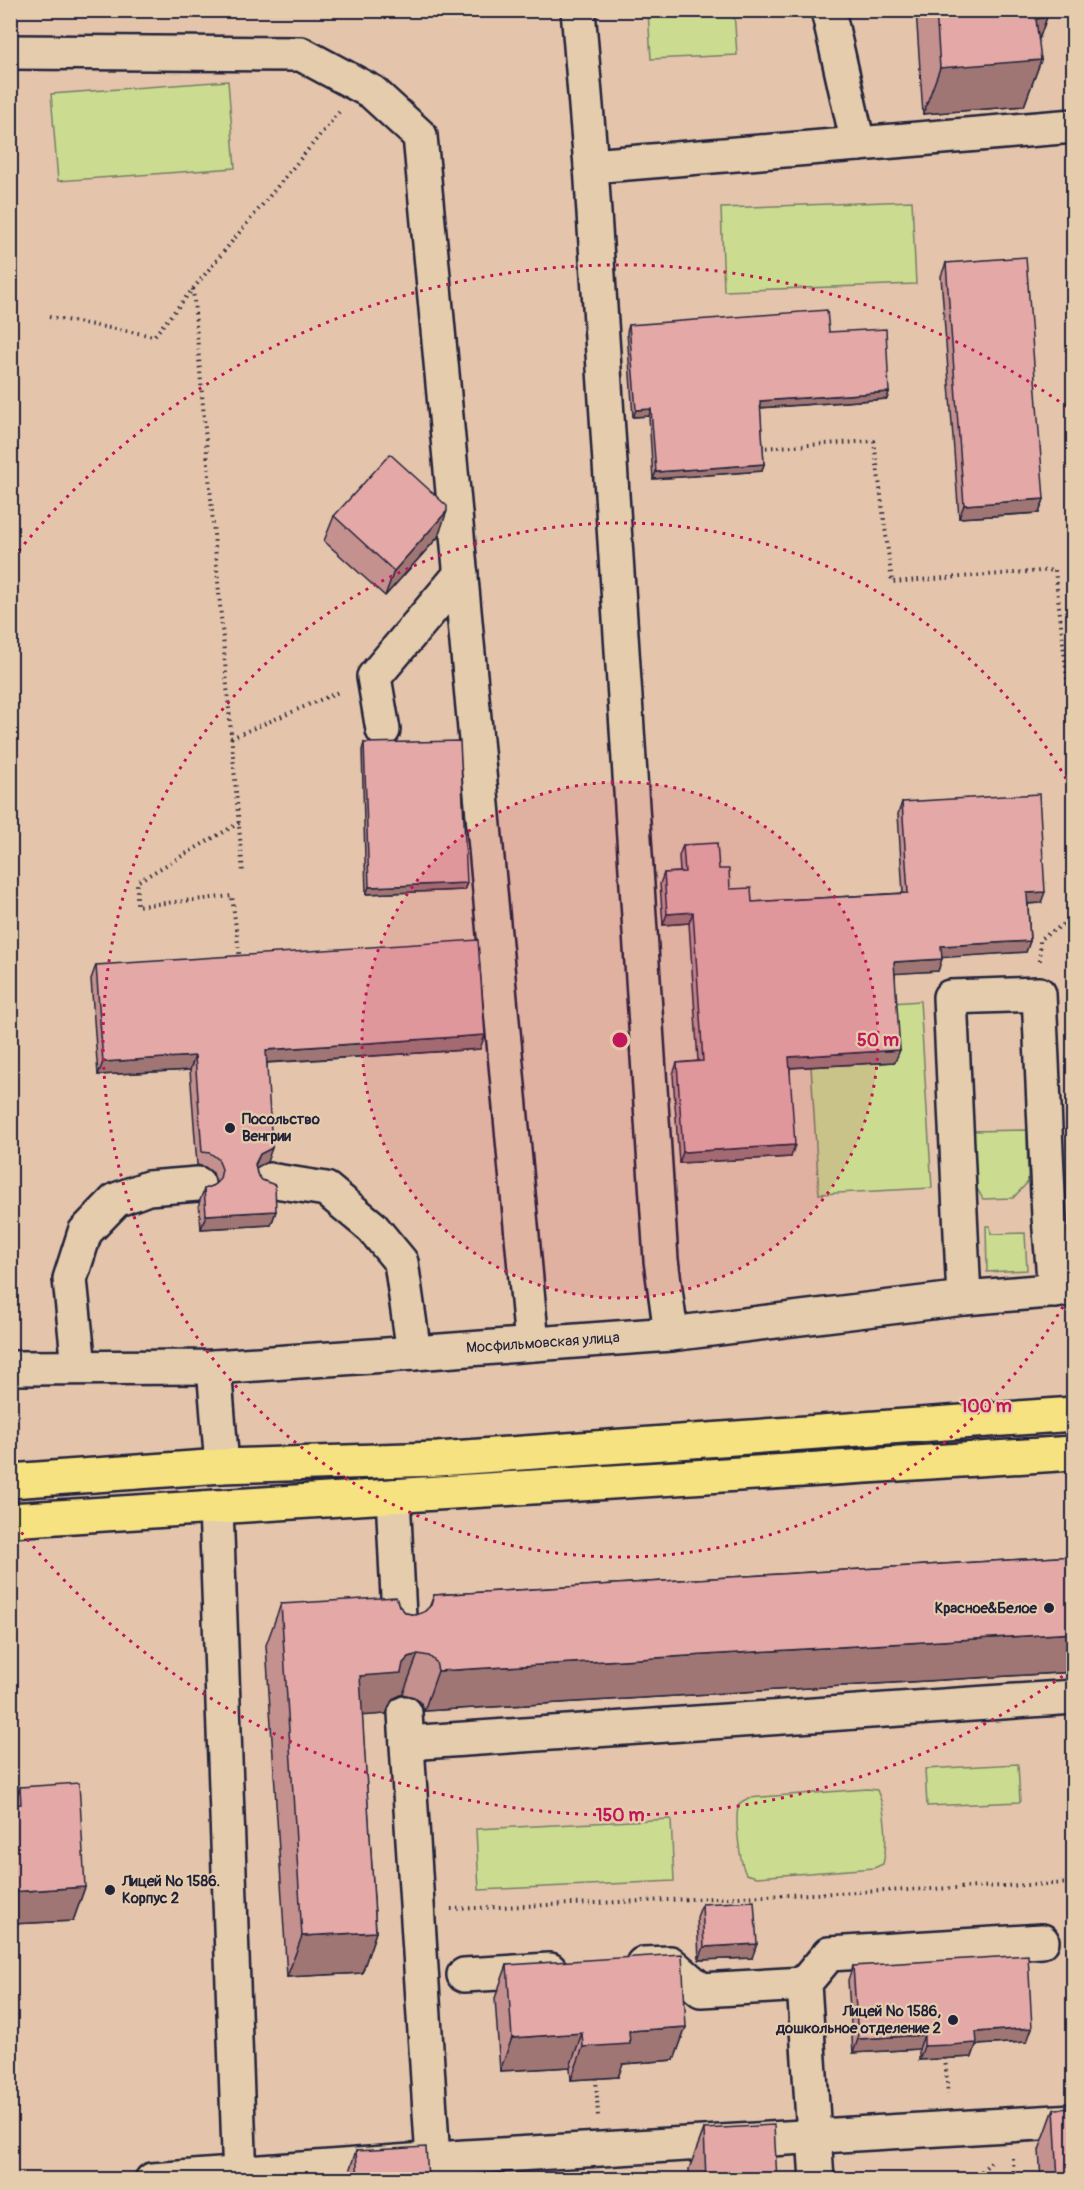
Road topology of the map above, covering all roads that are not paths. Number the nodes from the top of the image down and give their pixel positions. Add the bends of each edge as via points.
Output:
1 (578, 10) edge
2 (828, 10) edge
3 (10, 52) edge
4 (1074, 126) edge
5 (858, 144) junction
6 (591, 166) junction
7 (461, 574) junction
8 (383, 730) dead end
9 (269, 1180) edge
10 (198, 1184) dead end
11 (1064, 1290) edge
12 (964, 1298) junction
13 (671, 1334) junction
14 (532, 1344) junction
15 (414, 1353) junction
16 (79, 1367) junction
17 (214, 1367) junction
18 (10, 1368) edge
19 (1074, 1414) edge
20 (1074, 1453) edge
21 (222, 1467) junction
22 (10, 1481) edge
23 (393, 1496) junction
24 (216, 1507) junction
25 (10, 1520) edge
26 (400, 1636) edge
27 (1074, 1697) edge
28 (1042, 1941) dead end
29 (613, 1966) edge
30 (579, 1968) edge
31 (464, 1975) dead end
32 (804, 1984) junction
33 (1074, 2121) edge
34 (814, 2138) junction
35 (455, 2165) edge
36 (240, 2176) edge
37 (152, 2180) edge
38 (817, 2180) edge

1 - 6 street
2 - 5 street
3 - 7 street via 301,54 372,92 420,136
4 - 5 street
5 - 6 street
6 - 13 street via 661,1260
7 - 8 street via 374,677
7 - 14 street
9 - 15 street via 326,1189 372,1227 401,1262
10 - 16 street via 148,1188 116,1200 85,1232 70,1279
11 - 12 street, Мосфильмовская улица
11 - 12 street via 1048,1217 1039,994 950,997
12 - 13 street, Мосфильмовская улица
13 - 14 street, Мосфильмовская улица
14 - 15 street, Мосфильмовская улица
15 - 17 street, Мосфильмовская улица
16 - 17 street, Мосфильмовская улица
16 - 18 street, Мосфильмовская улица
17 - 21 street
19 - 21 main road via 438,1459
20 - 23 main road
21 - 22 main road
23 - 24 main road
23 - 26 street
24 - 25 main road
24 - 36 street
27 - 35 street via 406,1728 418,1911
28 - 32 street via 829,1954
29 - 32 street via 670,1963 701,1990
30 - 31 street
32 - 34 street
33 - 34 street
34 - 35 street
34 - 38 street
35 - 36 street
36 - 37 street

